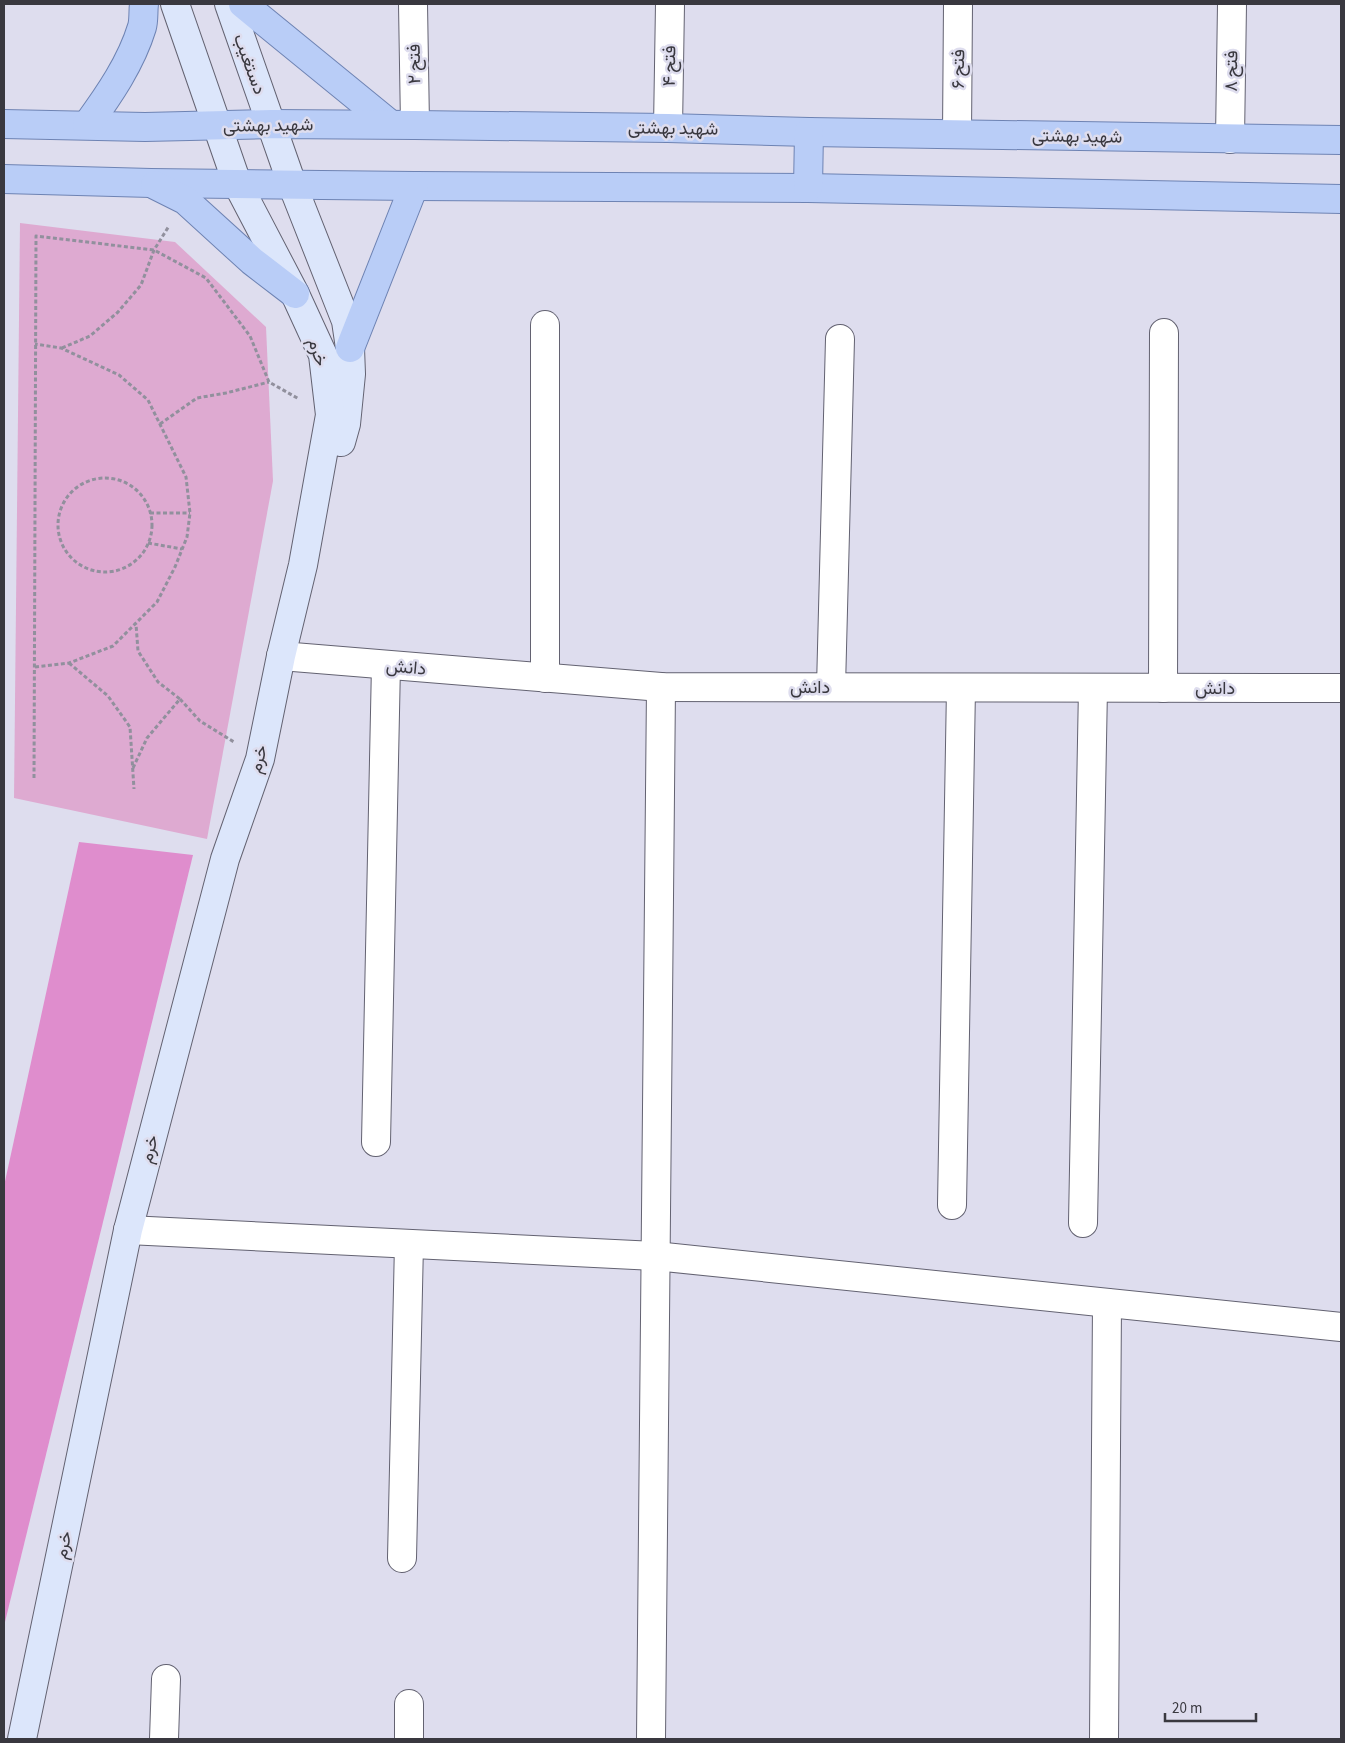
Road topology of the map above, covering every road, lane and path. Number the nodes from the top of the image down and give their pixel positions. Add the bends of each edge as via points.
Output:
1 (144, 4) edge
2 (176, 4) edge
3 (229, 4) edge
4 (243, 4) edge
5 (413, 4) edge
6 (670, 4) edge
7 (958, 4) edge
8 (1232, 4) edge
9 (4, 124) edge
10 (272, 124) junction
11 (402, 124) junction
12 (87, 125) junction
13 (217, 125) junction
14 (668, 128) junction
15 (809, 132) junction
16 (957, 134) junction
17 (1230, 138) junction
18 (1341, 140) edge
19 (4, 179) edge
20 (151, 183) junction
21 (237, 183) junction
22 (292, 184) junction
23 (414, 186) junction
24 (808, 188) junction
25 (1341, 199) edge
26 (154, 250) junction
27 (295, 294) junction
28 (545, 325) dead end
29 (1164, 333) dead end
30 (840, 340) dead end
31 (35, 344) junction
32 (61, 348) junction
33 (350, 348) junction
34 (160, 424) junction
35 (150, 513) junction
36 (190, 513) junction
37 (148, 543) junction
38 (182, 549) junction
39 (303, 566) junction
40 (136, 623) junction
41 (281, 656) junction
42 (69, 664) junction
43 (386, 665) junction
44 (35, 667) junction
45 (545, 678) junction
46 (661, 687) junction
47 (831, 687) junction
48 (960, 688) junction
49 (1092, 688) junction
50 (1163, 688) junction
51 (1341, 688) edge
52 (180, 699) junction
53 (260, 759) junction
54 (133, 768) junction
55 (34, 778) dead end
56 (134, 789) dead end
57 (376, 1142) dead end
58 (952, 1205) dead end
59 (1083, 1223) dead end
60 (128, 1230) junction
61 (409, 1244) junction
62 (655, 1256) junction
63 (1107, 1303) junction
64 (1341, 1327) edge
65 (402, 1558) dead end
66 (166, 1679) dead end
67 (409, 1704) dead end
68 (22, 1739) edge
69 (164, 1739) edge
70 (409, 1739) edge
71 (651, 1739) edge
72 (1104, 1739) edge

1 - 12 main road via 142,26 129,60
2 - 13 street, خرم
3 - 10 street, دستغیب
4 - 11 main road
5 - 11 street, فتح ۲
6 - 14 street, فتح ۴
7 - 16 street, فتح ۶
8 - 17 street, فتح ۸
9 - 12 main road, شهید بهشتی
10 - 11 main road, شهید بهشتی
10 - 13 main road, شهید بهشتی
10 - 22 street, دستغیب
11 - 14 main road, شهید بهشتی
12 - 13 main road, شهید بهشتی
13 - 21 street, خرم
14 - 15 main road, شهید بهشتی
15 - 16 main road, شهید بهشتی
15 - 24 main road
16 - 17 main road, شهید بهشتی
17 - 18 main road, شهید بهشتی
19 - 20 main road
20 - 21 main road
20 - 27 main road via 185,200 252,261
21 - 22 main road
21 - 27 street, خرم
22 - 23 main road
22 - 33 street, خرم via 346,321
23 - 24 main road
23 - 33 main road
24 - 25 main road
26 - 31 path via 36,236
26 - 32 path via 141,285 118,312 90,336
26 - 34 path via 206,278 250,336 269,382 197,398
27 - 39 street, خرم via 322,355 330,415
28 - 45 street
29 - 50 street
30 - 47 street
31 - 32 path
31 - 44 path
32 - 34 path via 119,375 148,400
33 - 39 street, خرم via 346,424
34 - 36 path via 186,477
35 - 36 path
35 - 37 path via 152,529
35 - 37 path via 132,486 102,478 86,482 72,491 58,519 58,534 63,548 85,569 114,572 140,556
36 - 38 path
37 - 38 path
38 - 40 path via 157,602
39 - 41 street, خرم
40 - 42 path via 113,646
40 - 52 path via 138,651 158,682
41 - 43 street, دانش
41 - 53 street, خرم
42 - 44 path
42 - 54 path via 108,696 130,727
43 - 45 street, دانش
43 - 57 street
44 - 55 path
45 - 46 street, دانش
46 - 47 street, دانش
46 - 62 street
47 - 48 street, دانش
48 - 49 street, دانش
48 - 58 street
49 - 50 street, دانش
49 - 59 street
50 - 51 street, دانش
52 - 53 path via 200,721
52 - 54 path via 148,738
53 - 60 street, خرم via 226,859
54 - 56 path
60 - 61 street
60 - 68 street, خرم
61 - 62 street
61 - 65 street
62 - 63 street
62 - 71 street
63 - 64 street
63 - 72 street
66 - 69 street
67 - 70 street

